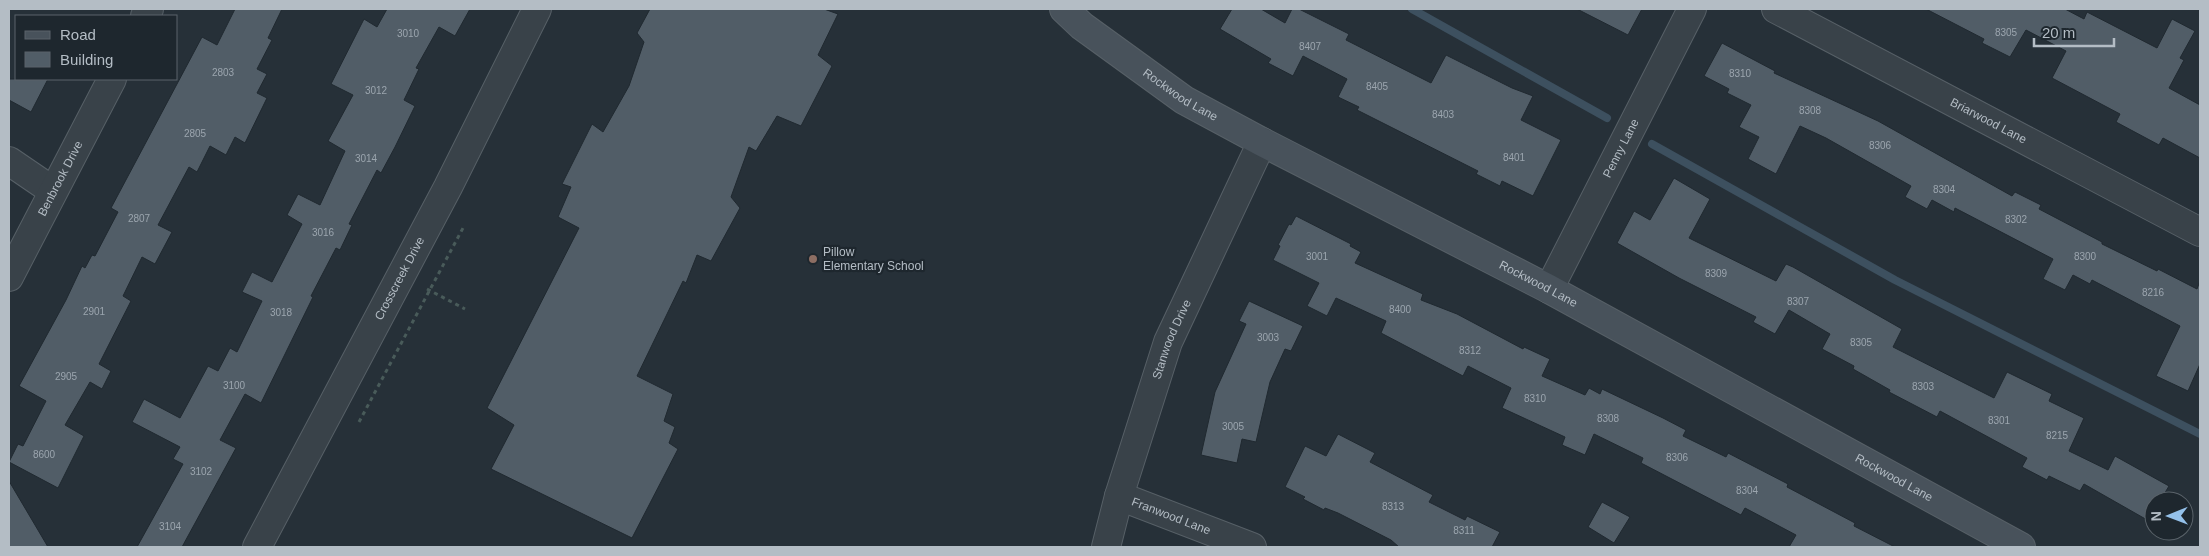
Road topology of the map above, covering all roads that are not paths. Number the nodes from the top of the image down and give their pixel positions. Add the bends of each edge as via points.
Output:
1 (538, 9) edge
2 (1064, 9) edge
3 (1692, 9) edge
4 (1776, 9) edge
5 (111, 80) edge
6 (1262, 142) junction
7 (9, 162) edge
8 (53, 191) junction
9 (2200, 232) edge
10 (9, 278) edge
11 (1549, 289) junction
12 (1119, 496) junction
13 (2005, 544) edge
14 (257, 547) edge
15 (1106, 547) edge
16 (1252, 547) edge

1 - 14 street, Crosscreek Drive via 448,187
2 - 6 street, Rockwood Lane via 1082,26 1184,100
3 - 11 street, Penny Lane
4 - 9 street, Briarwood Lane
5 - 8 street, Benbrook Drive
6 - 11 street, Rockwood Lane
6 - 12 street, Stanwood Drive via 1168,342
7 - 8 street
8 - 10 street, Benbrook Drive
11 - 13 street, Rockwood Lane
12 - 15 street, Stanwood Drive
12 - 16 street, Franwood Lane

